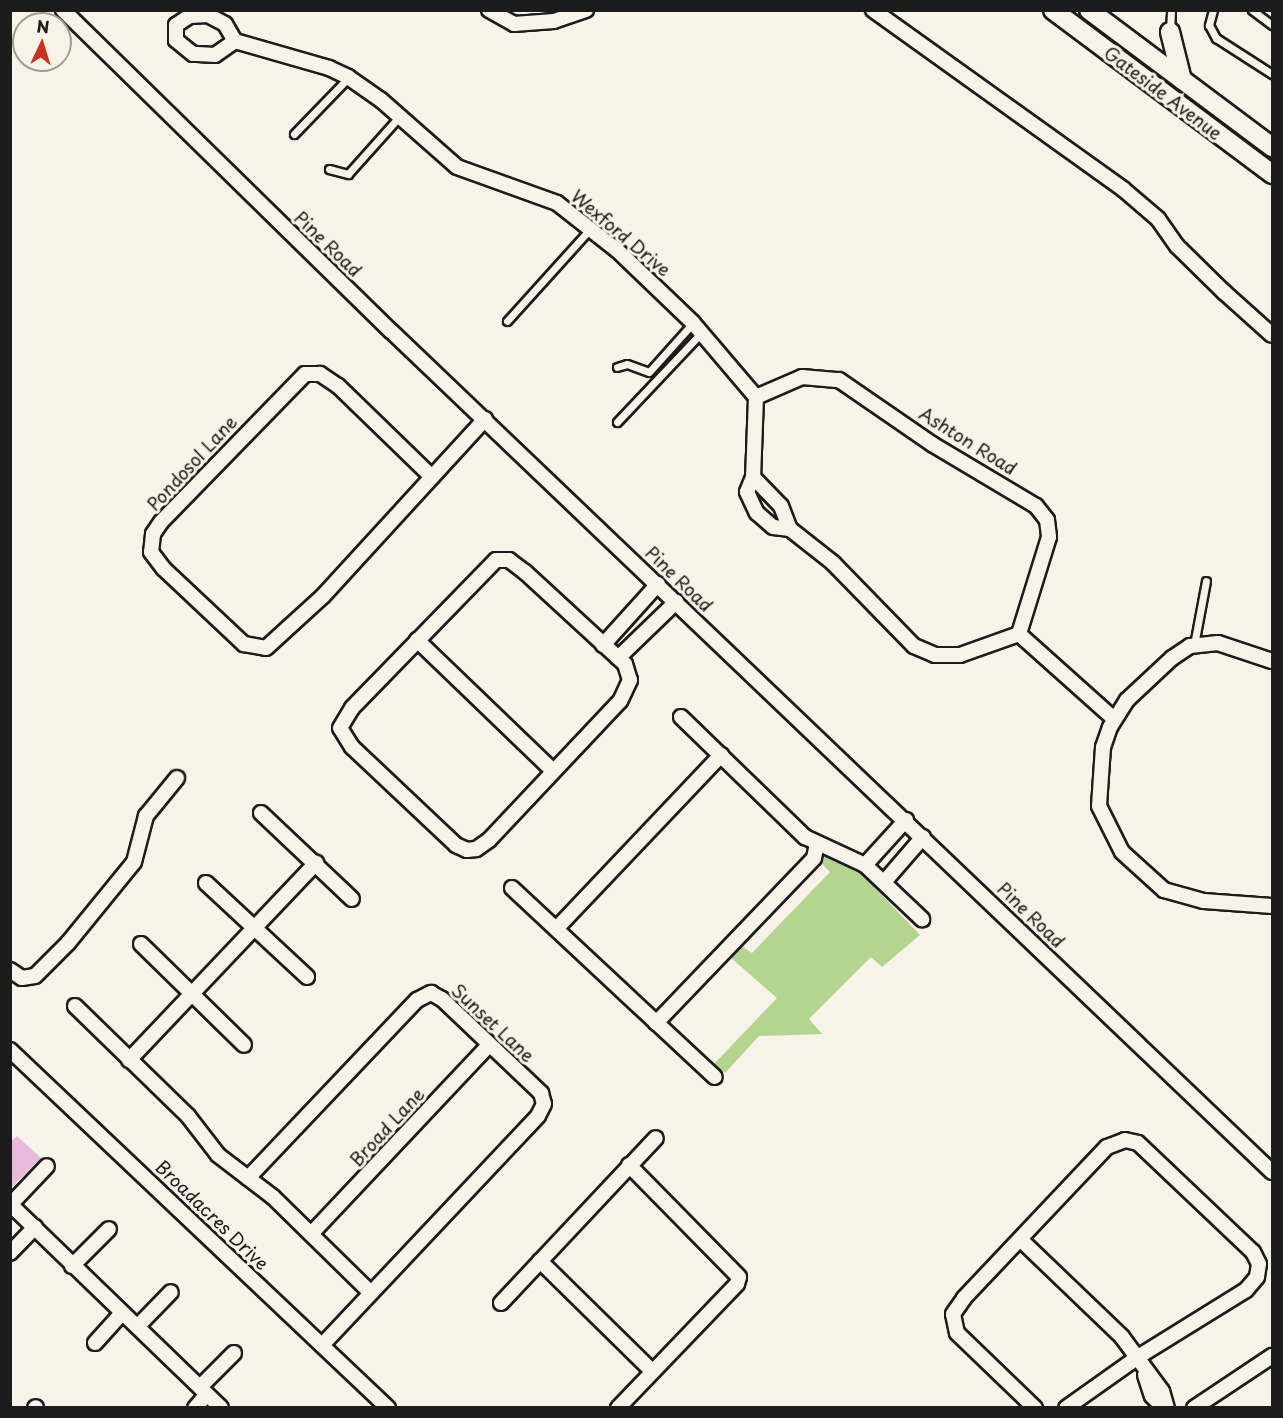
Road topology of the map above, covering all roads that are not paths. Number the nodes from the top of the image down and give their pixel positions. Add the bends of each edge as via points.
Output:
1 (63, 10) edge
2 (489, 10) edge
3 (586, 10) edge
4 (873, 10) edge
5 (1053, 10) edge
6 (1089, 10) edge
7 (1171, 10) edge
8 (1213, 10) edge
9 (1252, 10) edge
10 (1272, 25) edge
11 (1170, 32) junction
12 (235, 41) dead end
13 (1163, 57) junction
14 (1272, 74) edge
15 (348, 77) junction
16 (1182, 80) junction
17 (1150, 83) junction
18 (399, 117) junction
19 (294, 134) dead end
20 (1272, 147) edge
21 (329, 169) dead end
22 (1272, 174) edge
23 (591, 228) junction
24 (507, 321) dead end
25 (698, 327) junction
26 (1272, 335) edge
27 (616, 367) dead end
28 (756, 397) junction
29 (485, 419) junction
30 (617, 422) dead end
31 (432, 477) junction
32 (753, 477) junction
33 (790, 529) junction
34 (1206, 581) dead end
35 (658, 584) junction
36 (676, 602) junction
37 (1019, 634) junction
38 (417, 640) junction
39 (603, 645) junction
40 (1194, 645) junction
41 (618, 658) junction
42 (1272, 661) edge
43 (681, 717) dead end
44 (1114, 719) junction
45 (721, 755) junction
46 (552, 770) junction
47 (177, 778) dead end
48 (261, 813) dead end
49 (906, 820) junction
50 (923, 837) junction
51 (817, 844) junction
52 (316, 863) junction
53 (865, 865) junction
54 (885, 881) junction
55 (206, 883) dead end
56 (512, 888) dead end
57 (352, 899) dead end
58 (1272, 906) edge
59 (922, 920) dead end
60 (255, 929) junction
61 (556, 929) junction
62 (141, 944) dead end
63 (10, 970) edge
64 (307, 977) dead end
65 (193, 994) junction
66 (75, 1006) dead end
67 (657, 1023) junction
68 (489, 1044) junction
69 (244, 1045) dead end
70 (10, 1050) edge
71 (129, 1060) junction
72 (715, 1077) dead end
73 (656, 1138) dead end
74 (629, 1165) junction
75 (46, 1166) dead end
76 (1272, 1172) edge
77 (248, 1179) junction
78 (11, 1204) edge
79 (35, 1227) junction
80 (109, 1229) dead end
81 (310, 1234) junction
82 (1021, 1240) junction
83 (10, 1253) edge
84 (540, 1261) junction
85 (72, 1266) junction
86 (171, 1292) dead end
87 (370, 1292) junction
88 (501, 1303) dead end
89 (122, 1313) junction
90 (138, 1326) junction
91 (95, 1343) dead end
92 (322, 1345) junction
93 (234, 1353) dead end
94 (1272, 1356) edge
95 (1141, 1362) junction
96 (652, 1371) junction
97 (204, 1390) junction
98 (195, 1407) edge
99 (221, 1407) edge
100 (388, 1407) edge
101 (618, 1407) edge
102 (1035, 1407) edge
103 (1066, 1407) edge
104 (1166, 1407) edge
105 (1194, 1407) edge

1 - 29 street, Pine Road
2 - 3 street via 514,24 554,21
4 - 26 street via 1123,189 1158,219 1177,246 1208,277
5 - 17 street, Gateside Avenue
6 - 13 street, Gateside Avenue
7 - 11 lane
8 - 14 lane via 1209,25 1216,38
9 - 10 lane
11 - 13 lane
11 - 16 street
12 - 15 street, Wexford Drive
13 - 16 street, Gateside Avenue
13 - 17 lane
15 - 18 street, Wexford Drive
15 - 19 lane
16 - 20 street, Gateside Avenue
17 - 22 street, Gateside Avenue
18 - 21 lane via 348,174
18 - 23 street, Wexford Drive via 457,167 488,181 539,195
23 - 24 lane
23 - 25 street, Wexford Drive
25 - 27 lane via 649,372 627,364
25 - 28 street, Wexford Drive
25 - 30 lane
28 - 32 street
28 - 37 street, Ashton Road via 802,377 839,380 932,444 1036,506 1047,519 1049,537
29 - 31 street, Pondosol Lane
29 - 35 street, Pine Road
31 - 31 street, Pondosol Lane via 318,600 266,648 244,644 151,552 153,534 161,522 304,374 327,377
32 - 33 street via 781,506
32 - 33 street via 747,492 750,504 773,527
33 - 37 street via 832,563 903,637 923,652 960,655
34 - 40 lane
35 - 36 street, Pine Road
35 - 39 street
36 - 41 street
36 - 49 street, Pine Road
37 - 44 street
38 - 39 street via 489,564 503,559 525,572
38 - 46 street
38 - 46 street via 347,715 340,732 352,747 456,845 467,850 489,840
39 - 41 street
40 - 42 street via 1226,645
40 - 44 street via 1172,658 1127,700
41 - 46 street via 629,673 625,694
43 - 45 street
44 - 58 street via 1103,747 1099,806 1112,838 1128,859 1164,890 1186,898
45 - 51 street via 805,837
45 - 61 street
47 - 63 street via 146,816 134,862 68,943 35,976 22,978
48 - 52 street
49 - 50 street, Pine Road
49 - 53 street
50 - 54 street
50 - 76 street, Pine Road
51 - 53 street
51 - 67 street via 814,858
52 - 57 street
52 - 60 street
53 - 54 street
54 - 59 street
55 - 60 street
56 - 61 street
60 - 64 street
60 - 65 street
61 - 67 street
62 - 65 street
65 - 69 street
65 - 71 street
66 - 71 street
67 - 72 street
68 - 77 street, Sunset Lane via 436,994 424,995
68 - 81 street, Broad Lane
68 - 87 street, Sunset Lane via 541,1093 543,1109
70 - 92 street, Broadacres Drive
71 - 77 street via 188,1116 209,1146
73 - 74 street
74 - 84 street
74 - 96 street via 739,1277 737,1284
75 - 78 street
77 - 81 street via 273,1197
78 - 79 street
79 - 83 street
79 - 85 street
80 - 85 street
81 - 87 street
82 - 95 street
82 - 95 street via 1107,1147 1125,1140 1145,1148 1253,1252 1259,1264 1257,1277 1246,1290
82 - 102 street via 964,1298 952,1319 964,1341
84 - 88 street
84 - 96 street
85 - 89 street
86 - 90 street
87 - 92 street, Sunset Lane
89 - 90 street
89 - 91 street
90 - 97 street
92 - 100 street, Broadacres Drive
93 - 97 street
94 - 105 street
95 - 103 street
95 - 104 street via 1162,1391
96 - 101 street
97 - 98 street
97 - 99 street

